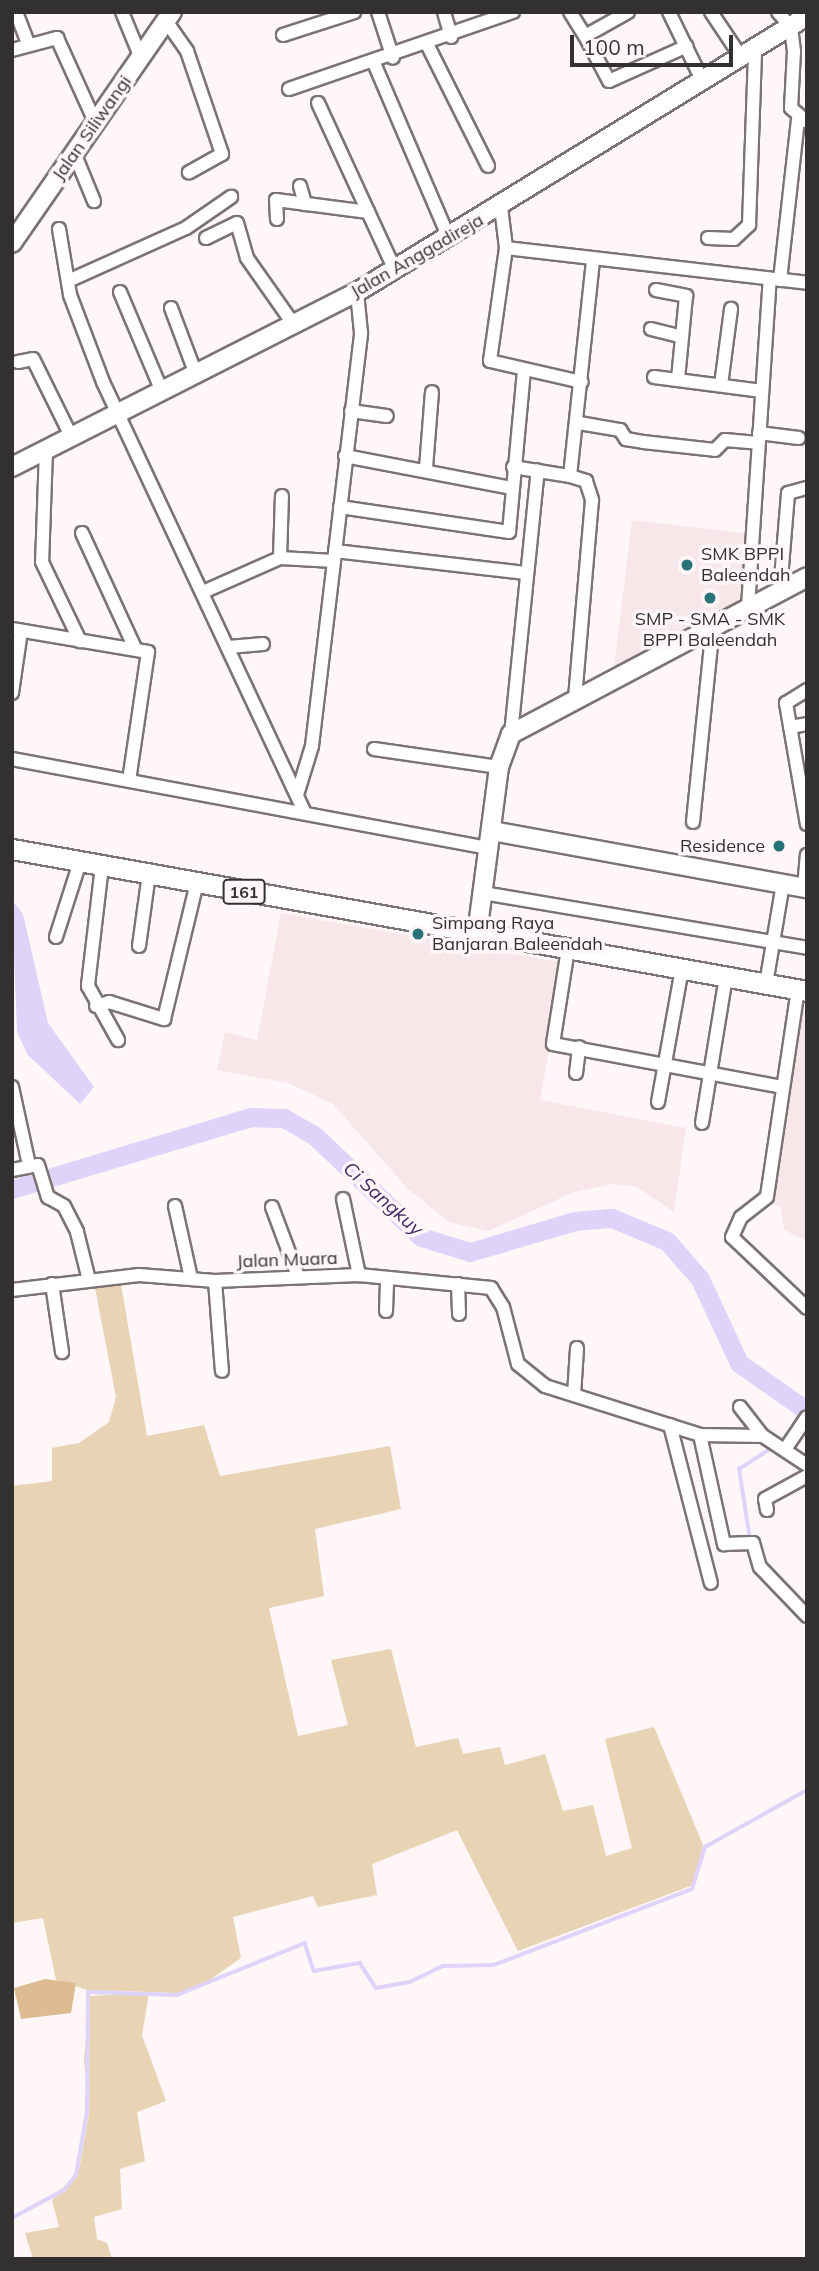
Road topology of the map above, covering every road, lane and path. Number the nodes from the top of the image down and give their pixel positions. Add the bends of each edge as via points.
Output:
1 (16, 12) edge
2 (122, 12) edge
3 (354, 12) edge
4 (378, 12) edge
5 (444, 12) edge
6 (513, 12) edge
7 (570, 12) edge
8 (628, 12) edge
9 (669, 12) edge
10 (711, 12) edge
11 (778, 12) edge
12 (807, 16) edge
13 (169, 17) edge
14 (791, 27) junction
15 (283, 36) dead end
16 (585, 36) junction
17 (451, 37) junction
18 (28, 44) junction
19 (687, 46) junction
20 (12, 50) edge
21 (748, 53) junction
22 (432, 57) junction
23 (141, 58) junction
24 (393, 58) junction
25 (377, 68) junction
26 (703, 82) junction
27 (289, 89) dead end
28 (318, 103) dead end
29 (800, 119) edge
30 (96, 124) junction
31 (75, 155) junction
32 (488, 166) dead end
33 (189, 172) dead end
34 (300, 186) dead end
35 (231, 197) dead end
36 (94, 201) dead end
37 (305, 204) junction
38 (501, 207) junction
39 (368, 212) junction
40 (277, 219) dead end
41 (59, 229) dead end
42 (449, 236) junction
43 (206, 238) dead end
44 (708, 238) dead end
45 (12, 243) edge
46 (506, 248) junction
47 (593, 259) junction
48 (394, 268) junction
49 (775, 279) junction
50 (68, 281) junction
51 (807, 283) edge
52 (656, 290) dead end
53 (120, 292) dead end
54 (359, 299) junction
55 (171, 308) dead end
56 (731, 309) dead end
57 (292, 322) junction
58 (651, 329) dead end
59 (682, 337) junction
60 (19, 362) dead end
61 (524, 370) junction
62 (195, 372) junction
63 (654, 377) dead end
64 (678, 379) junction
65 (582, 382) junction
66 (721, 385) junction
67 (162, 389) junction
68 (762, 391) junction
69 (432, 392) dead end
70 (118, 411) junction
71 (351, 411) junction
72 (387, 416) dead end
73 (579, 423) junction
74 (71, 436) junction
75 (758, 438) junction
76 (799, 438) dead end
77 (46, 450) junction
78 (345, 456) junction
79 (12, 467) edge
80 (513, 467) junction
81 (426, 468) junction
82 (538, 470) junction
83 (570, 476) junction
84 (511, 488) junction
85 (807, 488) edge
86 (282, 496) dead end
87 (340, 507) junction
88 (82, 533) dead end
89 (335, 556) junction
90 (280, 558) junction
91 (526, 573) junction
92 (807, 577) edge
93 (780, 591) junction
94 (203, 592) junction
95 (748, 607) junction
96 (713, 625) junction
97 (17, 630) edge
98 (80, 641) junction
99 (263, 644) dead end
100 (229, 647) junction
101 (135, 648) junction
102 (807, 690) edge
103 (12, 692) edge
104 (575, 697) junction
105 (807, 724) edge
106 (790, 727) junction
107 (511, 734) junction
108 (374, 749) dead end
109 (12, 759) edge
110 (499, 767) junction
111 (129, 780) junction
112 (297, 795) junction
113 (305, 813) junction
114 (693, 822) dead end
115 (807, 824) edge
116 (491, 839) junction
117 (12, 849) edge
118 (807, 855) edge
119 (80, 862) junction
120 (103, 866) junction
121 (149, 874) junction
122 (197, 883) junction
123 (783, 883) junction
124 (806, 888) edge
125 (483, 893) junction
126 (477, 934) junction
127 (56, 936) dead end
128 (774, 943) junction
129 (139, 946) dead end
130 (807, 948) edge
131 (568, 949) junction
132 (682, 969) junction
133 (726, 976) junction
134 (766, 984) junction
135 (803, 990) edge
136 (96, 1006) junction
137 (118, 1040) dead end
138 (579, 1048) junction
139 (665, 1062) junction
140 (708, 1071) junction
141 (576, 1073) dead end
142 (12, 1087) edge
143 (783, 1087) junction
144 (658, 1102) dead end
145 (702, 1123) dead end
146 (34, 1165) junction
147 (12, 1170) edge
148 (343, 1199) dead end
149 (175, 1206) dead end
150 (272, 1207) dead end
151 (359, 1275) junction
152 (298, 1276) junction
153 (387, 1278) junction
154 (191, 1279) junction
155 (89, 1280) junction
156 (215, 1280) junction
157 (52, 1284) junction
158 (458, 1284) junction
159 (12, 1290) edge
160 (807, 1308) edge
161 (386, 1311) dead end
162 (459, 1314) dead end
163 (577, 1348) dead end
164 (62, 1352) dead end
165 (222, 1371) dead end
166 (574, 1395) junction
167 (740, 1407) dead end
168 (807, 1417) edge
169 (670, 1425) junction
170 (699, 1435) junction
171 (763, 1436) junction
172 (789, 1445) junction
173 (807, 1465) edge
174 (807, 1476) edge
175 (767, 1510) dead end
176 (711, 1583) dead end
177 (807, 1616) edge

1 - 18 street
2 - 23 street
3 - 15 street
4 - 24 street
5 - 17 street
6 - 17 street
7 - 16 street
8 - 16 street
9 - 19 street
10 - 21 street
11 - 14 street
12 - 14 main road, Jalan Anggadireja
13 - 23 main road, Jalan Siliwangi
13 - 33 street via 187,51 222,154
14 - 21 main road, Jalan Anggadireja
14 - 29 street
16 - 19 street via 614,83
17 - 22 street
18 - 20 street
18 - 30 street via 51,36 65,46
19 - 26 street
21 - 26 main road, Jalan Anggadireja
21 - 44 street via 749,225 734,239
22 - 24 street
22 - 32 street
23 - 30 main road, Jalan Siliwangi
24 - 25 street
25 - 27 street
25 - 42 street
26 - 38 main road, Jalan Anggadireja
28 - 39 street
29 - 49 street
30 - 31 main road, Jalan Siliwangi
31 - 36 street
31 - 45 main road, Jalan Siliwangi
34 - 37 street
35 - 50 street via 186,228
37 - 39 street
37 - 40 street via 276,200
38 - 42 main road, Jalan Anggadireja
38 - 46 street
39 - 48 street
41 - 50 street
42 - 48 main road, Jalan Anggadireja
43 - 57 street via 236,223 247,258
46 - 47 street
46 - 61 street via 489,358
47 - 49 street
47 - 65 street
48 - 54 main road, Jalan Anggadireja
49 - 51 street
49 - 68 street
50 - 70 street
52 - 59 street via 685,294
53 - 67 street
54 - 57 main road, Jalan Anggadireja
54 - 71 street
55 - 62 street
56 - 66 street
57 - 62 main road, Jalan Anggadireja
58 - 59 street
59 - 64 street
60 - 74 street via 33,359
61 - 65 street
61 - 80 street
62 - 67 main road, Jalan Anggadireja
63 - 64 street
64 - 66 street
65 - 73 street
66 - 68 street
67 - 70 main road, Jalan Anggadireja
68 - 75 street
69 - 81 street
70 - 74 main road, Jalan Anggadireja
70 - 94 street
71 - 72 street
71 - 78 street
73 - 75 street via 715,450 725,440
73 - 83 street
74 - 77 main road, Jalan Anggadireja
75 - 76 street
75 - 95 street
77 - 79 main road, Jalan Anggadireja
77 - 98 street via 42,562
78 - 81 street
78 - 87 street
80 - 82 street
80 - 84 street
81 - 84 street
82 - 83 street
82 - 91 street
83 - 104 street via 586,481 592,500
84 - 87 street via 509,532
85 - 93 street via 788,493
86 - 90 street
87 - 89 street
88 - 101 street
89 - 90 street
89 - 91 street
89 - 112 street via 312,746
90 - 94 street
91 - 107 street
92 - 93 main road
93 - 95 main road
94 - 100 street
95 - 96 main road
96 - 104 main road
96 - 114 street
97 - 98 street
97 - 103 street
98 - 101 street
99 - 100 street
100 - 112 street
101 - 111 street via 150,658
102 - 106 street via 787,701
104 - 107 main road
105 - 106 street
106 - 115 street
107 - 110 main road
108 - 110 street
109 - 111 street
110 - 116 main road
111 - 113 street
112 - 113 street
113 - 116 street
116 - 123 main road
116 - 125 main road
117 - 119 main road, 161
118 - 124 street
119 - 120 main road, 161
119 - 127 street
120 - 121 main road, 161
120 - 136 street via 88,968
121 - 122 main road, 161
121 - 129 street
122 - 126 main road, 161
122 - 136 street via 164,1019 109,1002
123 - 124 main road
123 - 128 street
125 - 126 main road
125 - 128 street
126 - 131 main road, 161
128 - 130 street
128 - 134 street
131 - 132 main road, 161
131 - 138 street via 552,1042
132 - 133 main road, 161
132 - 139 street
133 - 134 main road, 161
133 - 140 street
134 - 135 main road, 161
135 - 143 street
136 - 137 street
138 - 139 street
138 - 141 street
139 - 140 street
139 - 144 street
140 - 143 street
140 - 145 street
142 - 146 street
143 - 160 street via 766,1197 741,1217 732,1237
146 - 147 street
146 - 155 street via 48,1197 70,1217
148 - 151 street
149 - 154 street
150 - 152 street
151 - 152 street, Jalan Muara
151 - 153 street, Jalan Muara
152 - 156 street, Jalan Muara
153 - 158 street, Jalan Muara
153 - 161 street
154 - 155 street, Jalan Muara
154 - 156 street, Jalan Muara
155 - 157 street, Jalan Muara
156 - 165 street
157 - 159 street, Jalan Muara
157 - 164 street
158 - 162 street
158 - 166 street, Jalan Muara via 491,1288 499,1296 515,1354 531,1377
163 - 166 street
166 - 169 street
167 - 171 street
168 - 172 street
169 - 170 street
169 - 176 street
170 - 171 street
170 - 177 street via 724,1544 753,1543 760,1567
171 - 172 street
172 - 173 street
174 - 175 street via 767,1497

